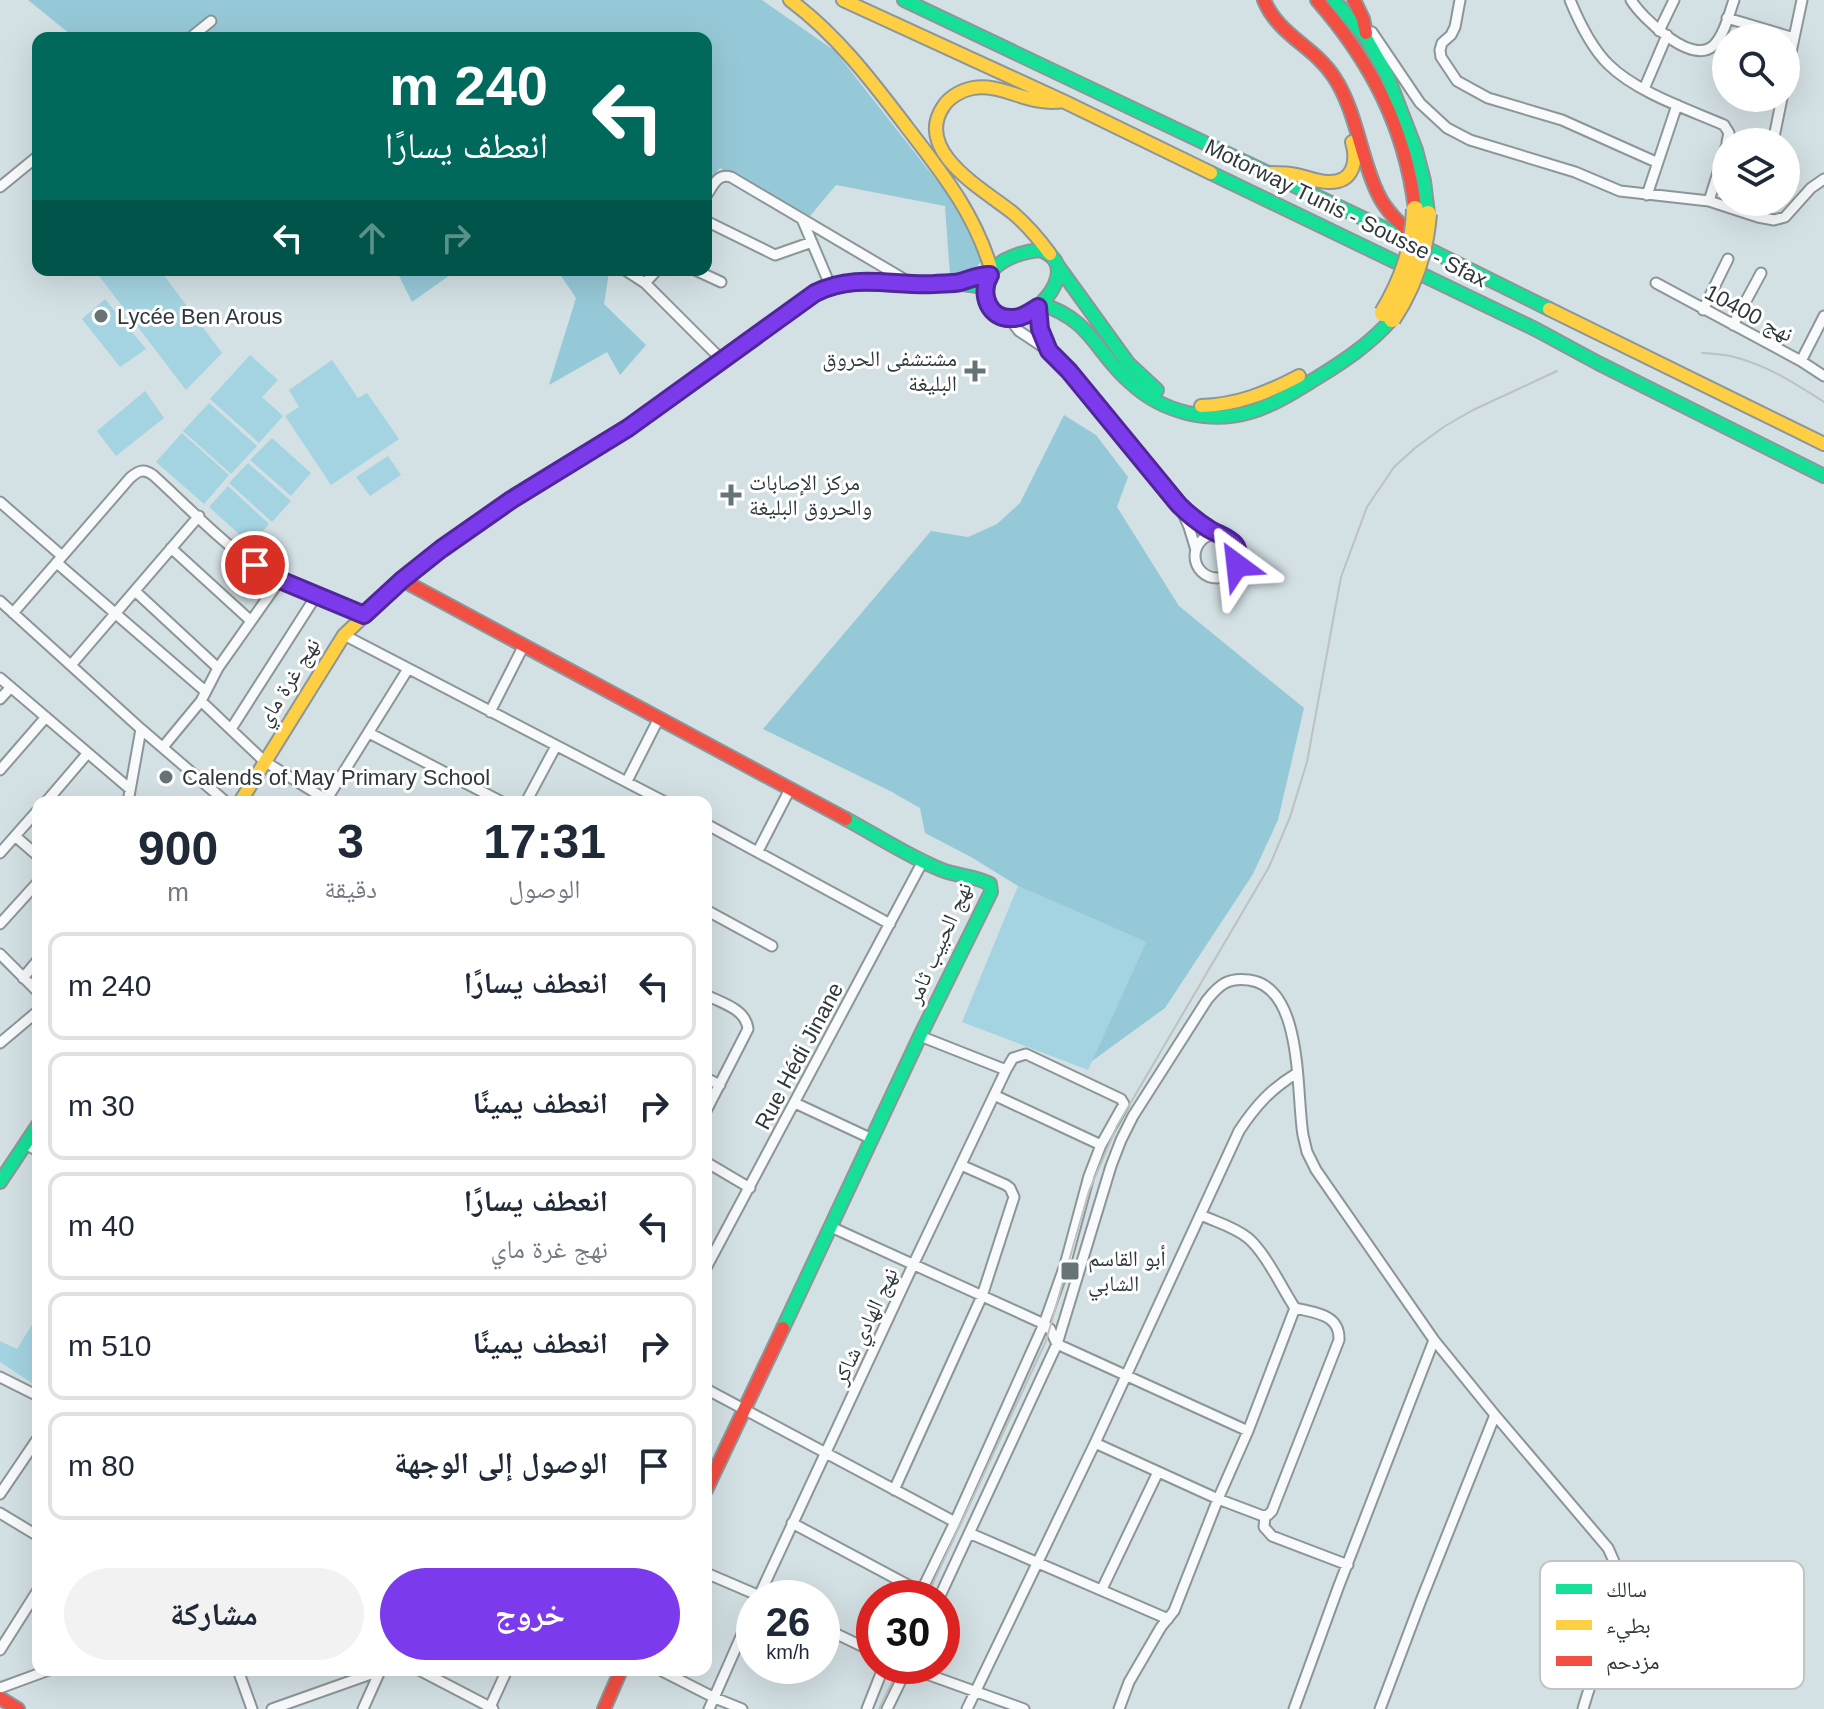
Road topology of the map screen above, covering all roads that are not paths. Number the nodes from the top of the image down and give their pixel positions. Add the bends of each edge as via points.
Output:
1 (790, 0) edge
2 (843, 0) edge
3 (904, 0) edge
4 (1253, 0) edge
5 (1264, 0) edge
6 (1280, 0) edge
7 (1317, 0) edge
8 (1334, 0) edge
9 (1354, 0) edge
10 (1460, 0) edge
11 (1570, 0) edge
12 (1631, 0) edge
13 (1674, 0) edge
14 (1734, 0) edge
15 (1802, 0) edge
16 (1727, 18) junction
17 (1363, 19) junction
18 (211, 21) dead end
19 (1274, 21) junction
20 (1747, 24) edge
21 (1797, 24) edge
22 (197, 32) edge
23 (1663, 33) junction
24 (1367, 39) junction
25 (1644, 89) junction
26 (1063, 101) junction
27 (1677, 105) junction
28 (1726, 128) edge
29 (32, 161) edge
30 (1656, 162) junction
31 (1265, 173) junction
32 (1824, 179) edge
33 (712, 186) edge
34 (0, 187) edge
35 (1712, 192) edge
36 (1647, 195) junction
37 (1709, 201) junction
38 (1421, 211) junction
39 (801, 217) junction
40 (1758, 217) joint
41 (712, 224) edge
42 (812, 242) junction
43 (1434, 252) junction
44 (1728, 259) dead end
45 (1054, 260) junction
46 (1761, 273) dead end
47 (634, 276) edge
48 (651, 276) edge
49 (708, 276) edge
50 (989, 279) junction
51 (721, 282) dead end
52 (645, 283) junction
53 (1656, 283) dead end
54 (830, 285) junction
55 (914, 285) junction
56 (1039, 305) junction
57 (1703, 310) junction
58 (1387, 316) junction
59 (1824, 316) edge
60 (1010, 319) junction
61 (1733, 325) junction
62 (1049, 351) junction
63 (723, 361) junction
64 (1801, 361) junction
65 (1824, 376) edge
66 (1824, 444) edge
67 (1824, 476) edge
68 (0, 502) edge
69 (1179, 505) junction
70 (199, 516) junction
71 (1220, 535) junction
72 (171, 548) junction
73 (1196, 550) junction
74 (60, 560) junction
75 (280, 580) junction
76 (402, 580) junction
77 (135, 591) junction
78 (316, 596) junction
79 (1, 603) edge
80 (115, 612) junction
81 (13, 613) junction
82 (364, 615) junction
83 (251, 621) junction
84 (344, 635) junction
85 (524, 645) junction
86 (71, 665) junction
87 (218, 668) junction
88 (408, 669) junction
89 (0, 678) edge
90 (11, 687) junction
91 (203, 696) junction
92 (0, 699) edge
93 (490, 712) junction
94 (46, 717) junction
95 (659, 718) junction
96 (141, 729) junction
97 (231, 729) junction
98 (369, 733) junction
99 (556, 746) junction
100 (163, 747) junction
101 (87, 754) junction
102 (264, 761) junction
103 (0, 770) edge
104 (627, 781) junction
105 (130, 789) junction
106 (790, 789) junction
107 (54, 796) edge
108 (129, 796) edge
109 (219, 796) edge
110 (244, 796) edge
111 (319, 796) edge
112 (330, 796) edge
113 (490, 796) edge
114 (529, 796) edge
115 (654, 796) edge
116 (32, 817) edge
117 (712, 827) edge
118 (15, 836) junction
119 (32, 851) edge
120 (758, 851) junction
121 (0, 853) edge
122 (923, 861) junction
123 (32, 889) edge
124 (712, 913) edge
125 (0, 924) edge
126 (890, 924) junction
127 (772, 946) dead end
128 (0, 954) edge
129 (32, 967) edge
130 (23, 978) junction
131 (32, 986) edge
132 (712, 998) edge
133 (32, 1016) edge
134 (920, 1036) junction
135 (0, 1043) edge
136 (1006, 1070) junction
137 (1297, 1073) junction
138 (712, 1081) edge
139 (720, 1085) junction
140 (994, 1095) junction
141 (712, 1100) edge
142 (795, 1103) junction
143 (872, 1139) junction
144 (1101, 1145) junction
145 (32, 1147) edge
146 (961, 1165) junction
147 (712, 1166) edge
148 (0, 1182) edge
149 (750, 1188) junction
150 (1201, 1215) junction
151 (831, 1227) junction
152 (712, 1257) edge
153 (914, 1263) junction
154 (982, 1296) junction
155 (1295, 1308) junction
156 (1044, 1324) junction
157 (1434, 1340) junction
158 (1057, 1344) junction
159 (1126, 1376) junction
160 (0, 1377) edge
161 (712, 1392) edge
162 (32, 1393) edge
163 (745, 1408) junction
164 (1495, 1415) junction
165 (1248, 1431) junction
166 (1095, 1443) junction
167 (32, 1447) edge
168 (826, 1453) junction
169 (1158, 1472) junction
170 (712, 1477) edge
171 (894, 1490) junction
172 (0, 1494) edge
173 (1218, 1499) junction
174 (0, 1513) edge
175 (1265, 1516) junction
176 (955, 1522) junction
177 (792, 1523) junction
178 (32, 1532) edge
179 (969, 1533) junction
180 (1613, 1561) edge
181 (1038, 1564) junction
182 (1348, 1565) junction
183 (712, 1576) edge
184 (767, 1580) edge
185 (893, 1580) edge
186 (926, 1580) edge
187 (947, 1580) edge
188 (736, 1586) edge
189 (1102, 1589) junction
190 (32, 1599) edge
191 (1168, 1619) junction
192 (736, 1649) edge
193 (0, 1650) edge
194 (33, 1676) edge
195 (240, 1676) edge
196 (364, 1676) edge
197 (378, 1676) edge
198 (430, 1676) edge
199 (504, 1676) edge
200 (618, 1676) edge
201 (672, 1676) edge
202 (877, 1684) edge
203 (899, 1684) edge
204 (952, 1684) edge
205 (0, 1688) edge
206 (1590, 1689) edge
207 (973, 1692) junction
208 (0, 1698) edge
209 (715, 1698) junction
210 (491, 1708) edge
211 (18, 1709) edge
212 (252, 1709) edge
213 (272, 1709) edge
214 (363, 1709) edge
215 (604, 1709) edge
216 (709, 1709) edge
217 (742, 1709) edge
218 (867, 1709) edge
219 (887, 1709) edge
220 (967, 1709) edge
221 (1024, 1709) edge
222 (1119, 1709) edge
223 (1294, 1709) edge
224 (1380, 1709) edge
225 (1583, 1709) edge

1 - 50 main road via 847,50 962,201 979,231
2 - 26 main road, Motorway Tunis - Sousse - Sfax
3 - 31 main road, Motorway Tunis - Sousse - Sfax
4 - 31 main road via 1276,36 1324,77 1356,153 1352,171 1337,182
5 - 19 main road
6 - 19 main road
7 - 38 main road via 1351,41 1389,111
8 - 24 main road
9 - 17 main road
10 - 30 street via 1455,27 1440,50 1457,81 1488,98 1562,120
11 - 25 street via 1597,51
12 - 23 street
13 - 23 street
14 - 16 street
15 - 21 street
16 - 20 street
16 - 23 street via 1715,44 1702,51
17 - 24 main road
17 - 36 street via 1420,103 1447,128 1620,191
18 - 22 street
19 - 43 main road via 1331,72 1383,202
23 - 25 street
24 - 38 main road via 1409,129 1423,175
25 - 27 street
26 - 45 main road via 1043,104 993,89 969,89 948,100 936,130 947,159 1022,222
26 - 67 main road, Motorway Tunis - Sousse - Sfax via 1537,330
27 - 28 street
27 - 30 street
29 - 34 street
30 - 36 street
31 - 43 main road, Motorway Tunis - Sousse - Sfax
32 - 40 street via 1785,217
33 - 39 street via 727,176
35 - 37 street
36 - 37 street
37 - 40 street
38 - 58 main road, bridge via 1425,240 1420,264 1411,287
39 - 42 street
39 - 55 street
41 - 42 street via 775,255
42 - 54 street
43 - 66 main road, Motorway Tunis - Sousse - Sfax
44 - 57 street
45 - 50 main road via 1041,250 1021,252
45 - 56 main road via 1057,280
45 - 58 main road via 1138,374 1164,394 1201,406 1241,403 1274,390 1344,349
46 - 61 street
47 - 52 street
48 - 52 street
49 - 51 street
50 - 55 main road, نهج غرة ماي
50 - 60 main road via 989,306
52 - 63 street
53 - 57 street, نهج 10400
54 - 55 main road, نهج غرة ماي
54 - 63 main road, نهج غرة ماي
56 - 58 main road via 1057,308 1079,322 1121,374 1154,400 1177,411 1213,417 1248,413 1280,400 1354,355 1376,337
56 - 60 main road
56 - 62 street via 1040,329
57 - 61 street, نهج 10400
59 - 64 street
60 - 62 street
61 - 64 street, نهج 10400
62 - 69 street
63 - 76 main road, نهج غرة ماي via 511,500
64 - 65 street, نهج 10400
68 - 74 street
69 - 71 street
69 - 73 street
70 - 72 street
70 - 74 street via 153,475 138,471
70 - 75 street via 239,553
71 - 73 street via 1205,538
71 - 73 street via 1232,540 1238,552 1237,565 1228,576 1214,578 1201,571
72 - 77 street
72 - 83 street
74 - 80 street
74 - 81 street
75 - 78 street
75 - 83 street
76 - 82 main road, نهج غرة ماي
76 - 85 main road, نهج الحبيب ثامر
77 - 80 street
77 - 87 street
78 - 82 street
78 - 97 street
79 - 81 street
80 - 86 street
80 - 91 street
81 - 86 street
82 - 84 main road, نهج غرة ماي
83 - 87 street
84 - 88 street
84 - 102 main road, نهج غرة ماي
85 - 93 street
85 - 95 main road, نهج الحبيب ثامر
86 - 96 street
87 - 91 street
88 - 93 street
88 - 98 street
89 - 90 street
90 - 92 street
90 - 94 street
91 - 97 street
91 - 100 street
93 - 99 street
94 - 101 street
94 - 103 street
95 - 104 street
95 - 106 main road, نهج الحبيب ثامر
96 - 100 street
96 - 105 street
97 - 102 street
98 - 112 street
98 - 113 street
99 - 104 street
99 - 114 street
100 - 109 street
101 - 105 street
101 - 107 street
102 - 110 main road, نهج غرة ماي
102 - 111 street
104 - 115 street
105 - 108 street
106 - 120 street
106 - 122 main road, نهج الحبيب ثامر
116 - 118 street
117 - 120 street
118 - 119 street
118 - 121 street
120 - 126 street
122 - 126 street, Rue Hédi Jinane
122 - 134 main road, نهج الحبيب ثامر via 950,874 987,881 991,888
123 - 125 street
124 - 127 street
126 - 142 street, Rue Hédi Jinane
128 - 130 street
129 - 130 street
130 - 131 street
132 - 139 street via 743,1014 748,1029
133 - 135 street
134 - 136 street
134 - 143 main road, نهج الحبيب ثامر
136 - 140 street, نهج الهادي شاكر
136 - 144 street via 1013,1058 1026,1054 1124,1101
137 - 150 street via 1251,1112
137 - 157 street via 1303,1135 1316,1170
137 - 158 street via 1291,1025 1267,987 1238,979 1217,988 1121,1140
138 - 139 street
139 - 141 street
140 - 144 street
140 - 146 street, نهج الهادي شاكر
142 - 143 street
142 - 149 street, Rue Hédi Jinane
143 - 151 main road, نهج الحبيب ثامر
144 - 156 street
145 - 148 main road
146 - 153 street, نهج الهادي شاكر
146 - 154 street via 1010,1188 1014,1197
147 - 149 street
149 - 152 street, Rue Hédi Jinane
150 - 155 street via 1250,1240
150 - 159 street
151 - 153 street
151 - 163 main road, نهج الحبيب ثامر
153 - 154 street
153 - 168 street, نهج الهادي شاكر
154 - 156 street
154 - 171 street
155 - 165 street
155 - 175 street via 1333,1320 1339,1340 1272,1511
156 - 158 street
156 - 176 street
157 - 164 street
157 - 182 street
158 - 159 street
158 - 179 street
159 - 165 street
159 - 166 street
160 - 162 street
161 - 163 street
163 - 168 street
163 - 170 main road, نهج الحبيب ثامر
164 - 180 street via 1608,1548
164 - 224 street
165 - 173 street
166 - 169 street
166 - 181 street
167 - 172 street
168 - 171 street
168 - 177 street, نهج الهادي شاكر
169 - 173 street
169 - 189 street
171 - 176 street
173 - 175 street
173 - 191 street
174 - 178 street
175 - 182 street via 1264,1527 1272,1536
176 - 186 street
177 - 184 street, نهج الهادي شاكر
177 - 185 street
179 - 181 street
179 - 187 street
181 - 189 street
181 - 207 street
182 - 223 street
183 - 188 street
189 - 191 street
190 - 193 street
191 - 222 street via 1129,1682
192 - 209 street
194 - 205 street
195 - 212 street
196 - 213 street
197 - 214 street
198 - 210 street
199 - 210 street
200 - 215 main road
201 - 209 street
202 - 218 street
203 - 219 street
204 - 207 street
206 - 225 street
207 - 220 street
207 - 221 street
208 - 211 main road
209 - 216 street
209 - 217 street

